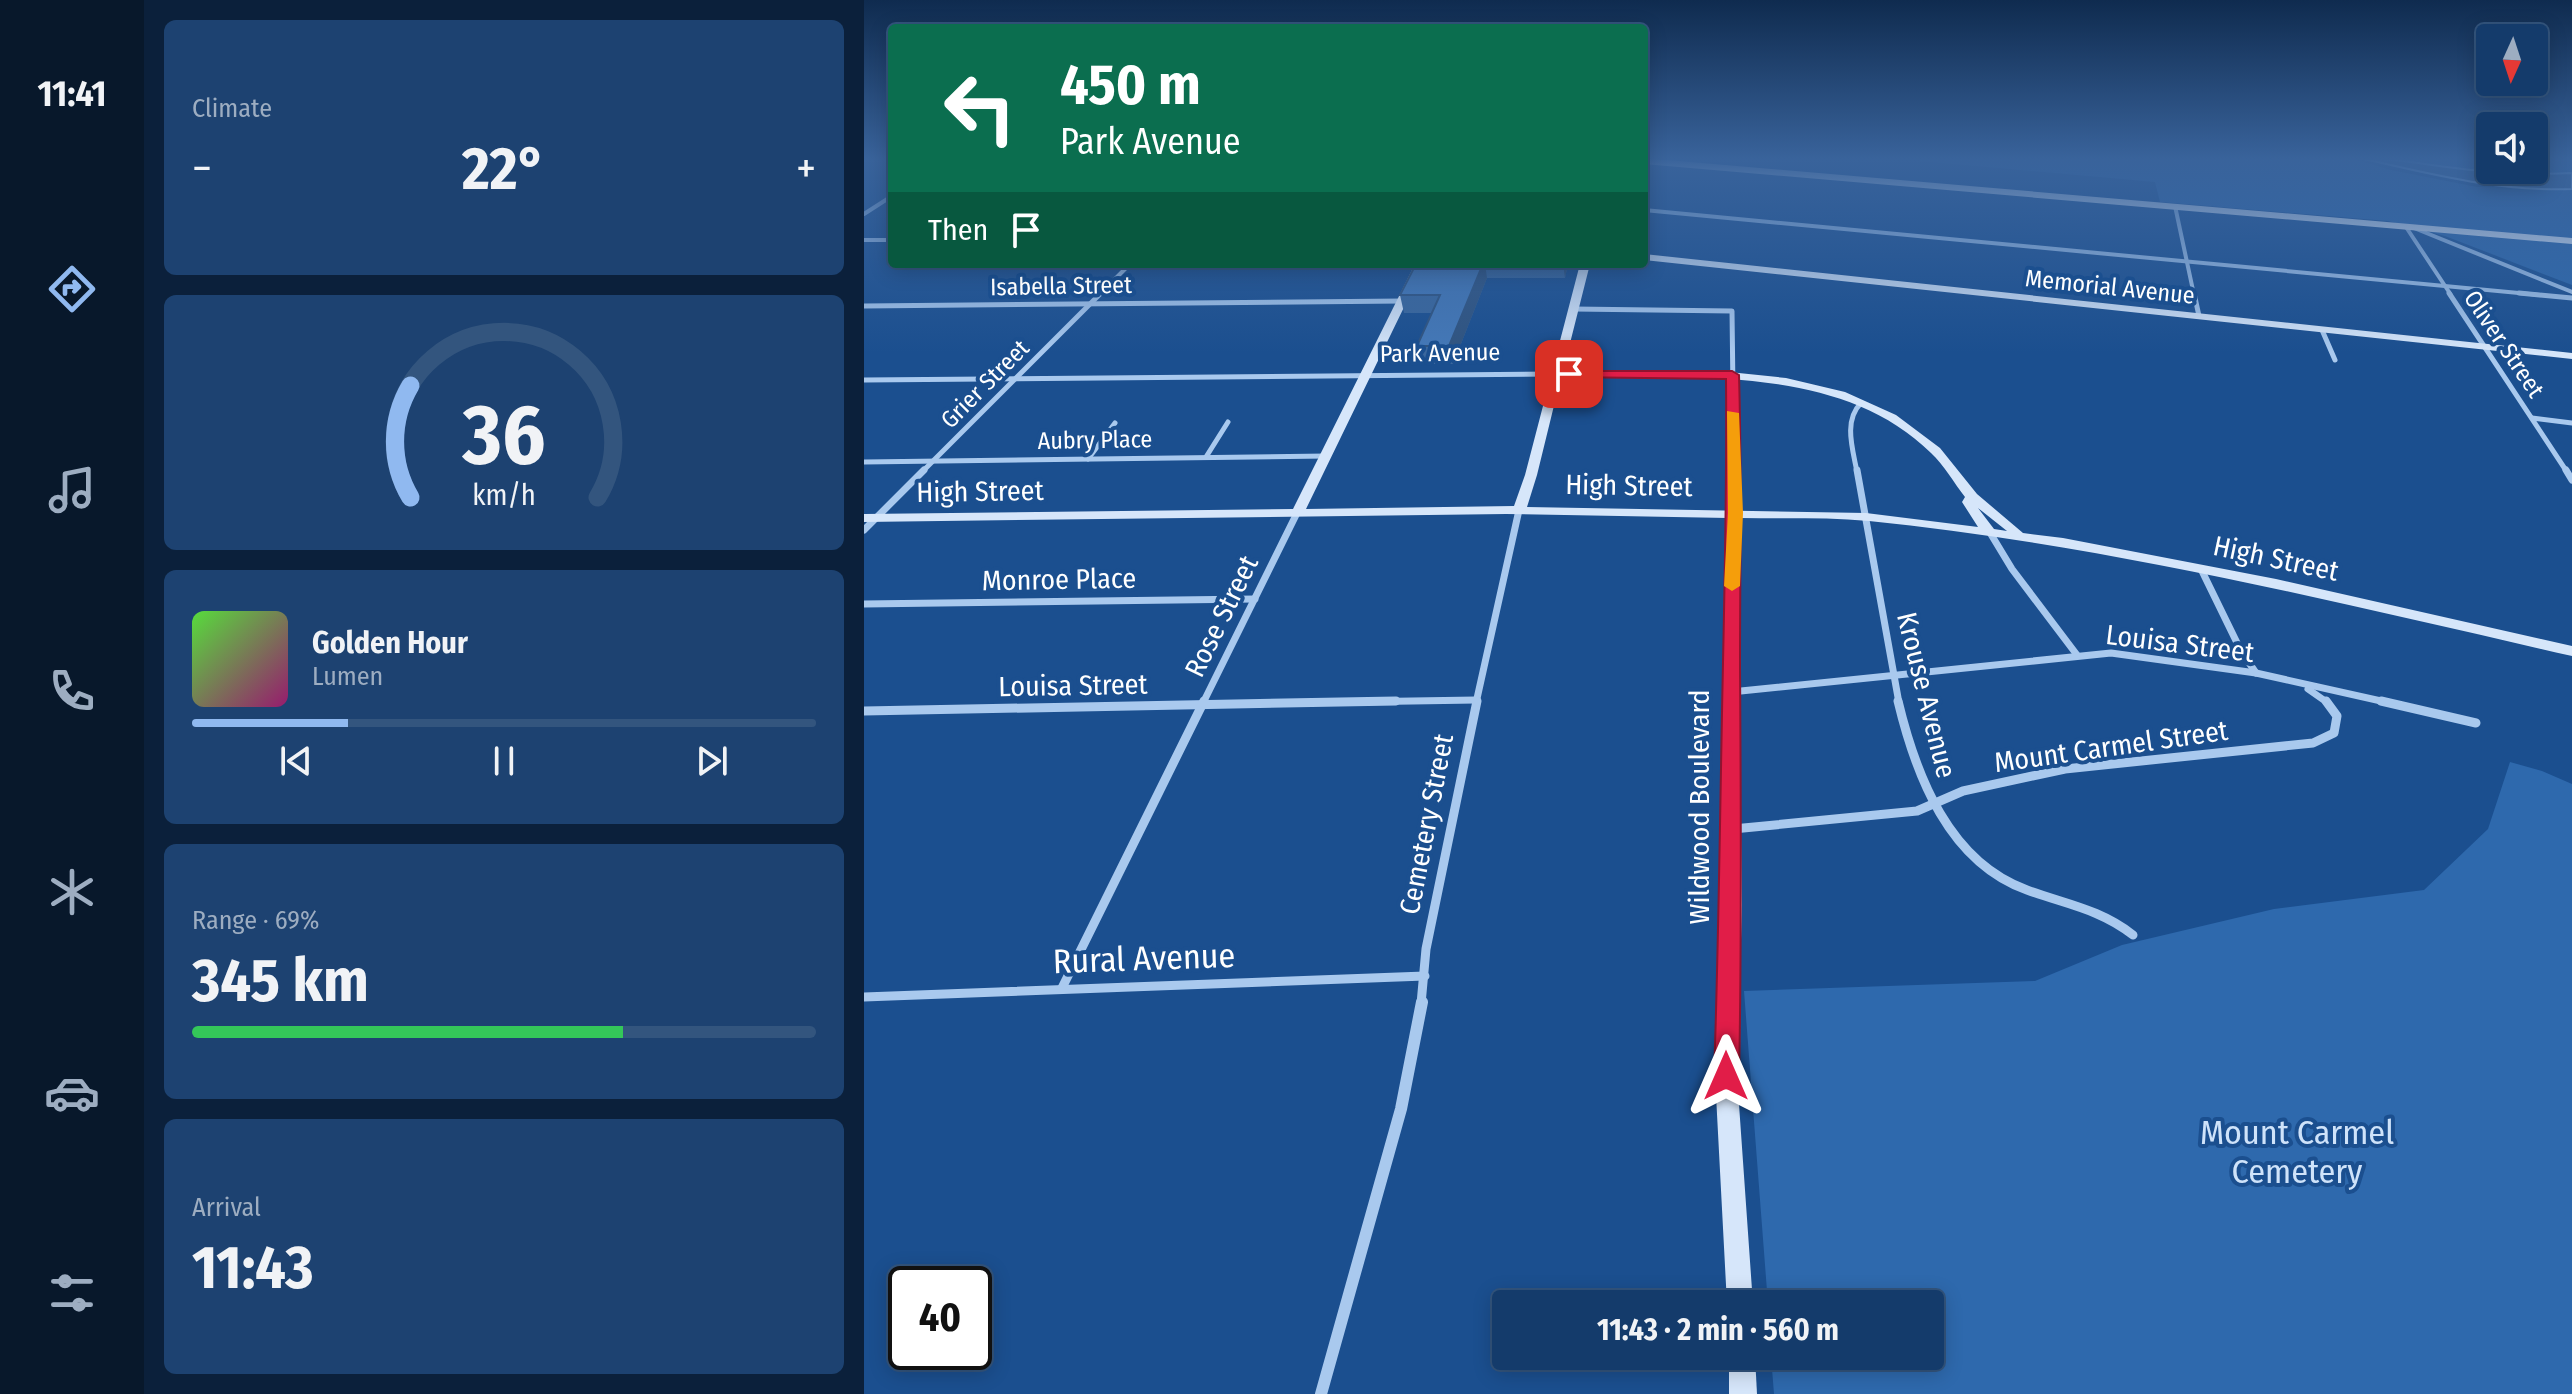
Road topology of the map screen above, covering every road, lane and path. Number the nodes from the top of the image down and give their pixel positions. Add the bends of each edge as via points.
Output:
1 (1788, 223) edge
2 (2179, 223) edge
3 (2357, 223) edge
4 (2410, 228) junction
5 (864, 240) edge
6 (888, 240) edge
7 (2572, 241) edge
8 (1648, 257) edge
9 (2187, 261) junction
10 (1126, 268) edge
11 (1418, 268) edge
12 (1584, 268) edge
13 (2444, 286) junction
14 (2572, 292) edge
15 (2572, 298) edge
16 (1402, 301) junction
17 (1091, 303) junction
18 (864, 306) edge
19 (1574, 309) junction
20 (2199, 316) junction
21 (2322, 330) junction
22 (2484, 347) junction
23 (2572, 356) edge
24 (2335, 360) dead end
25 (1557, 374) junction
26 (1732, 375) junction
27 (1365, 376) junction
28 (1016, 379) junction
29 (864, 380) edge
30 (1861, 403) junction
31 (2532, 418) junction
32 (1228, 422) dead end
33 (1115, 423) dead end
34 (2572, 423) edge
35 (1326, 456) junction
36 (1206, 457) junction
37 (1088, 459) junction
38 (932, 461) junction
39 (864, 462) edge
40 (2572, 480) edge
41 (1972, 497) junction
42 (1519, 510) junction
43 (1297, 513) junction
44 (1735, 513) junction
45 (1866, 517) junction
46 (870, 518) edge
47 (864, 530) edge
48 (1989, 531) junction
49 (2021, 535) junction
50 (2201, 569) junction
51 (1255, 599) junction
52 (864, 604) edge
53 (2572, 651) edge
54 (2077, 655) junction
55 (2256, 673) junction
56 (1894, 676) junction
57 (2299, 684) junction
58 (1731, 692) junction
59 (1476, 700) junction
60 (1203, 705) junction
61 (864, 711) edge
62 (2476, 723) dead end
63 (1934, 804) junction
64 (1732, 830) junction
65 (2133, 935) dead end
66 (1425, 976) junction
67 (1062, 988) junction
68 (864, 997) edge
69 (1739, 1290) edge
70 (1742, 1370) edge
71 (1321, 1394) edge
72 (1743, 1394) edge

1 - 9 street
2 - 9 street
3 - 4 main road
4 - 7 main road
4 - 13 street, Oliver Street
4 - 14 street
5 - 6 street
8 - 20 street, Memorial Avenue
9 - 13 street
9 - 20 street
10 - 17 street, Grier Street
11 - 16 street, Rose Street
12 - 19 street, Cemetery Street
13 - 15 street
13 - 22 street, Oliver Street
16 - 17 street, Isabella Street
16 - 27 street, Rose Street
17 - 18 street, Isabella Street
17 - 28 street, Grier Street
19 - 25 street, Cemetery Street
19 - 26 street, Wildwood Boulevard via 1732,311
20 - 21 street, Memorial Avenue
21 - 22 street, Memorial Avenue
21 - 24 street
22 - 23 street, Memorial Avenue
22 - 31 street, Oliver Street
25 - 26 street, Park Avenue
25 - 27 street, Park Avenue
25 - 42 street, Cemetery Street
26 - 30 street, Park Avenue via 1799,382
26 - 44 street, Wildwood Boulevard
27 - 28 street, Park Avenue
27 - 35 street, Rose Street
28 - 29 street, Park Avenue
28 - 38 street, Grier Street
30 - 41 street, Park Avenue via 1942,455
30 - 45 street, Krouse Avenue via 1850,426
31 - 34 street
31 - 40 street, Oliver Street
32 - 36 street
33 - 37 street
35 - 36 street, Aubry Place
35 - 43 street, Rose Street
36 - 37 street, Aubry Place
37 - 38 street, Aubry Place
38 - 39 street, Aubry Place
38 - 46 street, Grier Street
41 - 48 street, Park Avenue via 1968,502
41 - 49 street
42 - 43 street, High Street
42 - 44 street, High Street
42 - 59 street, Cemetery Street
43 - 46 street, High Street
43 - 51 street, Rose Street
44 - 45 street, High Street
44 - 58 street, Wildwood Boulevard
45 - 48 street, High Street
45 - 56 street, Krouse Avenue
46 - 47 street, Grier Street
48 - 49 street, High Street
48 - 54 street, Park Avenue
49 - 50 street, High Street
50 - 53 street, High Street
50 - 55 street
51 - 52 street, Monroe Place
51 - 60 street, Rose Street
54 - 55 street, Louisa Street via 2111,653
54 - 56 street, Louisa Street
55 - 57 street, Louisa Street
56 - 58 street, Louisa Street
56 - 63 street, Krouse Avenue via 1914,758
57 - 62 street, Louisa Street
57 - 63 street, Mount Carmel Street via 2336,712 2338,725 2328,738 2041,773 1963,791
58 - 64 street, Wildwood Boulevard
59 - 60 street, Louisa Street
59 - 66 street, Cemetery Street
60 - 61 street, Louisa Street
60 - 67 street, Rose Street
63 - 64 street, Mount Carmel Street via 1889,816
63 - 65 street, Krouse Avenue via 1966,849 2004,881 2034,895 2104,913
64 - 69 street, Wildwood Boulevard via 1726,1076
66 - 67 street, Rural Avenue
66 - 71 street, Cemetery Street via 1401,1109
67 - 68 street, Rural Avenue
70 - 72 street

